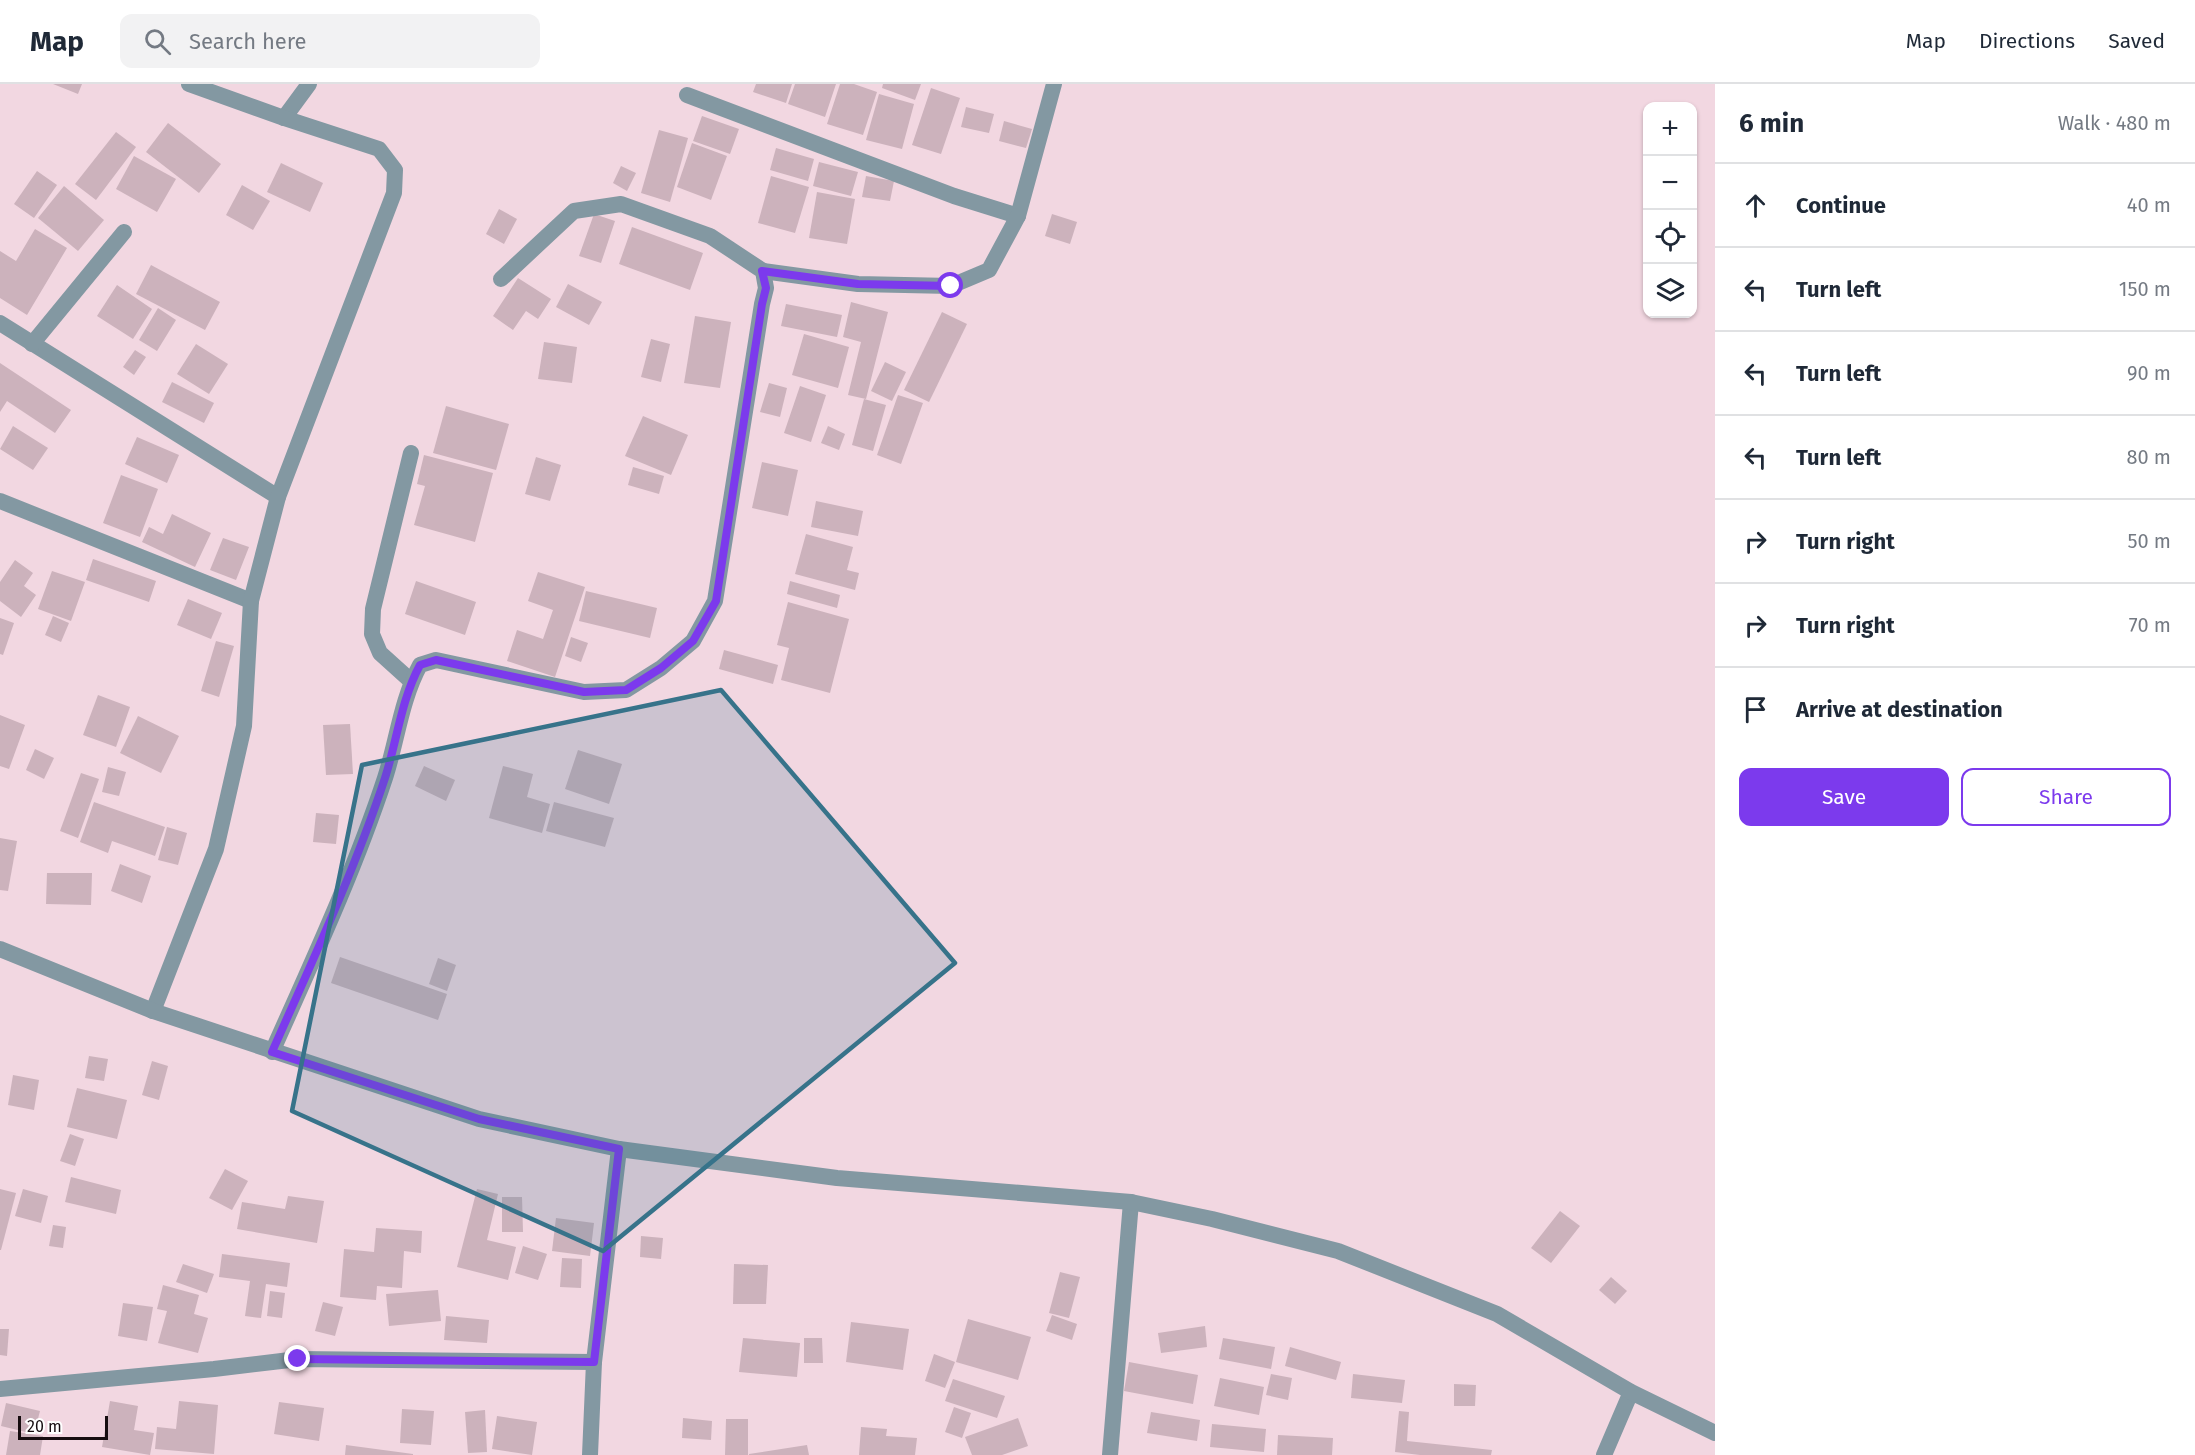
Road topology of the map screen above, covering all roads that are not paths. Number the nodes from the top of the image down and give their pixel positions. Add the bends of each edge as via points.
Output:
1 (189, 84) edge
2 (309, 84) edge
3 (1054, 84) edge
4 (687, 95) dead end
5 (284, 118) junction
6 (1018, 216) junction
7 (124, 232) dead end
8 (762, 271) junction
9 (501, 279) dead end
10 (0, 323) edge
11 (32, 344) junction
12 (411, 453) dead end
13 (278, 497) junction
14 (0, 501) edge
15 (250, 601) junction
16 (411, 681) junction
17 (0, 949) edge
18 (153, 1011) junction
19 (272, 1052) junction
20 (619, 1149) junction
21 (1131, 1202) junction
22 (594, 1362) junction
23 (0, 1389) edge
24 (1631, 1392) junction
25 (1715, 1433) edge
26 (590, 1455) edge
27 (1110, 1455) edge
28 (1604, 1455) edge

1 - 5 street
2 - 5 street
3 - 6 street
4 - 6 street via 954,196
5 - 13 street via 379,149 395,170 394,193
6 - 8 street via 989,270 951,286 858,284
7 - 11 street
8 - 9 street via 710,236 621,204 574,211
8 - 16 street via 766,288 716,601 693,641 626,690 584,692 436,660 420,665
10 - 11 street
11 - 13 street
12 - 16 street via 373,609 372,634 380,654
13 - 15 street
14 - 15 street
15 - 18 street via 244,726 216,849
16 - 19 street via 385,777 335,909
17 - 18 street
18 - 19 street
19 - 20 street via 479,1119
20 - 21 street via 837,1178
20 - 22 street
21 - 24 street via 1338,1251 1497,1314
21 - 27 street
22 - 23 street via 298,1359
22 - 26 street
24 - 25 street
24 - 28 street

